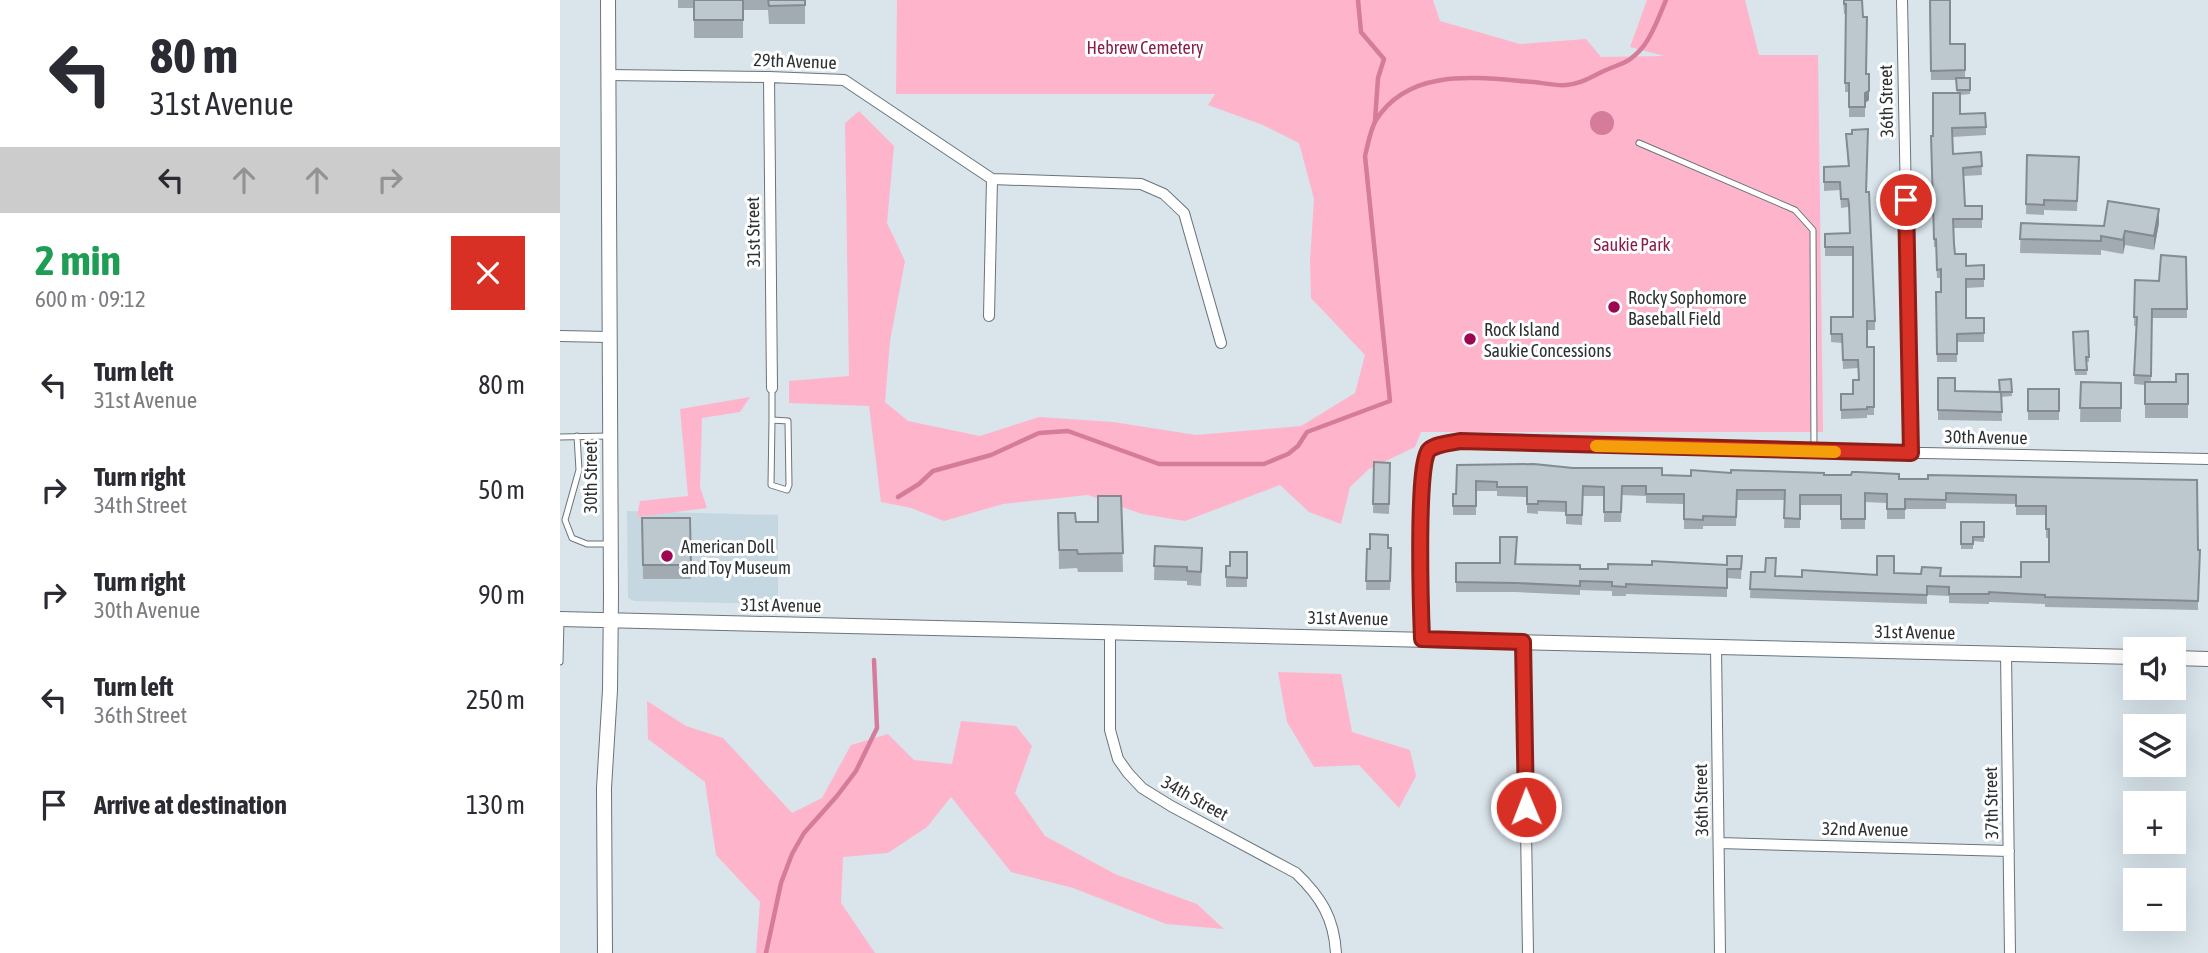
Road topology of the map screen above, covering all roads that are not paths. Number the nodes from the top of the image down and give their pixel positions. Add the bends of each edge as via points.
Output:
1 (608, 0) edge
2 (1902, 0) edge
3 (608, 75) junction
4 (769, 77) junction
5 (1639, 144) dead end
6 (992, 179) junction
7 (989, 316) dead end
8 (560, 336) edge
9 (609, 337) junction
10 (1221, 343) dead end
11 (772, 388) joint
12 (772, 420) junction
13 (577, 436) junction
14 (609, 436) junction
15 (560, 437) edge
16 (1814, 451) junction
17 (1911, 453) junction
18 (2208, 459) edge
19 (610, 544) junction
20 (561, 619) edge
21 (610, 620) junction
22 (1110, 632) junction
23 (1422, 639) junction
24 (1523, 642) junction
25 (1716, 647) junction
26 (2006, 653) junction
27 (2123, 657) edge
28 (2186, 658) edge
29 (2208, 659) edge
30 (560, 662) edge
31 (1719, 843) junction
32 (2009, 851) junction
33 (605, 953) edge
34 (1336, 953) edge
35 (1528, 953) edge
36 (1720, 953) edge
37 (2010, 953) edge

1 - 3 street, 30th Street
2 - 17 street, 36th Street
3 - 4 street, 29th Avenue
3 - 9 street, 30th Street
4 - 6 street, 29th Avenue via 844,80
4 - 11 street, 31st Street
5 - 16 lane via 1795,210 1813,230
6 - 7 street
6 - 10 street via 1141,184 1164,194 1184,213
8 - 9 street
9 - 14 street, 30th Street
11 - 12 lane
12 - 12 lane via 771,485 787,490 788,421
13 - 14 lane
13 - 15 lane
13 - 19 lane via 579,470 565,520 572,538 587,544
14 - 19 street, 30th Street
16 - 17 street, 30th Avenue
16 - 23 street, 30th Avenue via 1460,441 1429,450 1422,469
17 - 18 street, 30th Avenue
19 - 21 street, 30th Street
20 - 21 street, 31st Avenue
20 - 30 lane
21 - 22 street, 31st Avenue
21 - 33 street, 30th Street
22 - 23 street, 31st Avenue
22 - 34 street, 34th Street via 1110,730 1123,766 1151,794 1296,873 1327,910
23 - 24 street, 31st Avenue
24 - 25 street, 31st Avenue
24 - 35 street
25 - 26 street, 31st Avenue
25 - 31 street, 36th Street
26 - 27 street, 31st Avenue
26 - 32 street, 37th Street
28 - 29 street
31 - 32 street, 32nd Avenue
31 - 36 street, 36th Street
32 - 37 street, 37th Street

